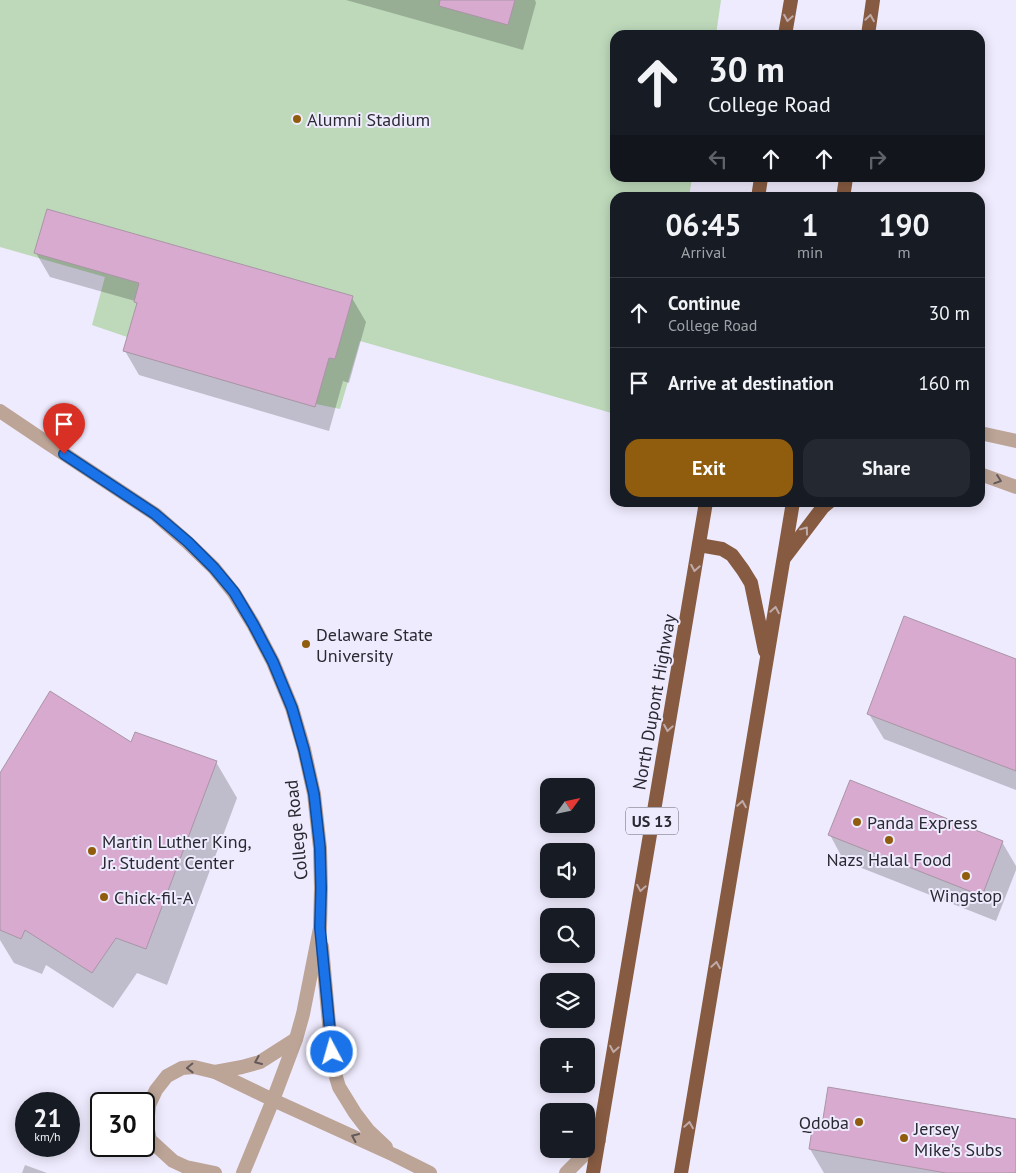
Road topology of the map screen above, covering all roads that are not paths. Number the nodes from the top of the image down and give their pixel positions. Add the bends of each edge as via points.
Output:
1 (791, 0) edge
2 (873, 0) edge
3 (786, 30) edge
4 (869, 30) edge
5 (0, 411) edge
6 (985, 434) edge
7 (1016, 441) edge
8 (985, 476) edge
9 (1016, 487) edge
10 (705, 507) edge
11 (792, 507) edge
12 (822, 507) edge
13 (699, 545) junction
14 (783, 560) junction
15 (766, 659) junction
16 (320, 928) junction
17 (296, 1038) junction
18 (214, 1072) junction
19 (273, 1100) junction
20 (599, 1140) junction
21 (394, 1155) junction
22 (173, 1161) junction
23 (184, 1173) edge
24 (215, 1173) edge
25 (242, 1173) edge
26 (430, 1173) edge
27 (566, 1173) edge
28 (593, 1173) edge
29 (681, 1173) edge

1 -> 3 highway
4 -> 2 highway
5 - 16 street, College Road via 155,514 188,542 234,592 273,662 292,708 304,750 320,842
6 - 7 street
8 -> 9 street
10 - 13 highway, North Dupont Highway / US 13
11 - 14 highway
14 -> 12 highway
13 - 15 highway via 732,555 743,570 750,583
13 -> 20 highway, North Dupont Highway / US 13
15 -> 14 highway
29 -> 15 highway
16 - 17 street, College Road via 304,1014
16 - 21 street via 333,1068 339,1087 368,1130
17 -> 18 street via 260,1062
17 - 19 street, College Road
18 - 19 street
18 -> 22 street via 182,1068 167,1076 149,1105 147,1126 150,1140
21 -> 19 street
19 - 25 street, College Road
20 - 27 street
20 - 28 highway, North Dupont Highway / US 13
21 - 26 street
22 - 23 street
22 - 24 street

